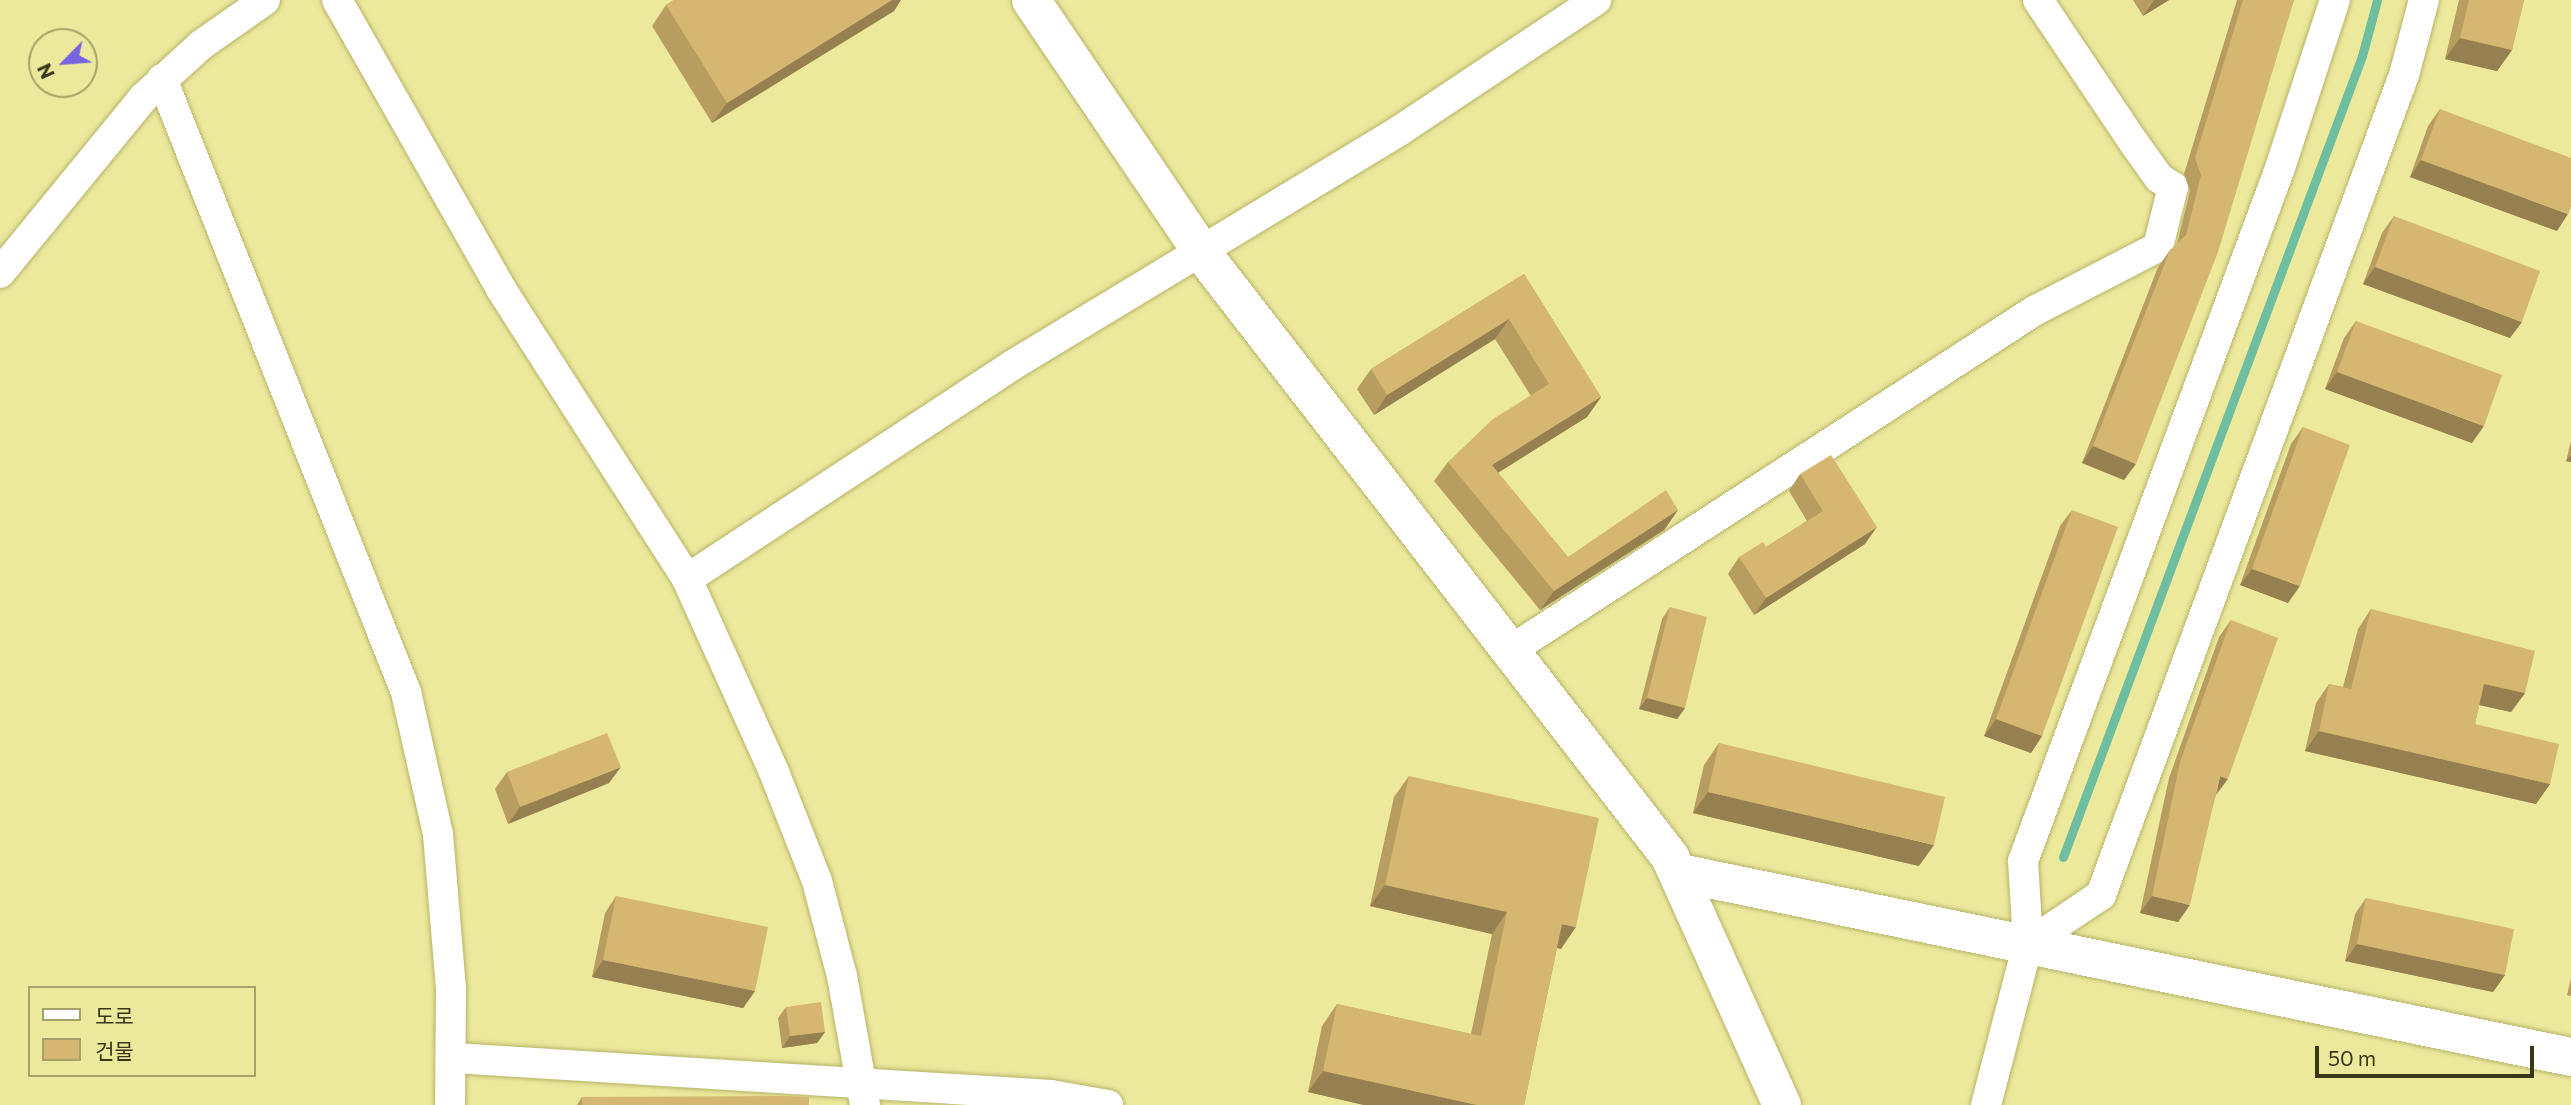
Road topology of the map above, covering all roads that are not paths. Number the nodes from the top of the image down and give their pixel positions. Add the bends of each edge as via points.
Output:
1 (265, 0) edge
2 (337, 0) edge
3 (1031, 0) edge
4 (1596, 0) edge
5 (2038, 0) edge
6 (2334, 0) edge
7 (2424, 0) edge
8 (162, 79) junction
9 (1203, 254) junction
10 (0, 273) edge
11 (687, 579) junction
12 (1511, 650) junction
13 (1680, 873) junction
14 (2028, 944) junction
15 (2571, 1057) edge
16 (454, 1059) junction
17 (864, 1094) edge
18 (450, 1105) edge
19 (1108, 1105) edge
20 (1782, 1105) edge
21 (1986, 1105) edge

1 - 8 street
2 - 11 street via 501,289
3 - 9 street
4 - 9 street
5 - 12 street via 2140,152 2173,187 2158,247 2034,310
6 - 14 street via 2280,168 2023,861
7 - 14 street via 2404,75 2101,895
8 - 10 street via 125,116
8 - 16 street via 406,692 438,834
9 - 11 street via 1011,366
9 - 12 street
11 - 17 street via 774,772 817,881 842,976
12 - 13 street
13 - 14 street
13 - 20 street
14 - 15 street
14 - 21 street
16 - 17 street
16 - 18 street
17 - 19 street via 1051,1095

